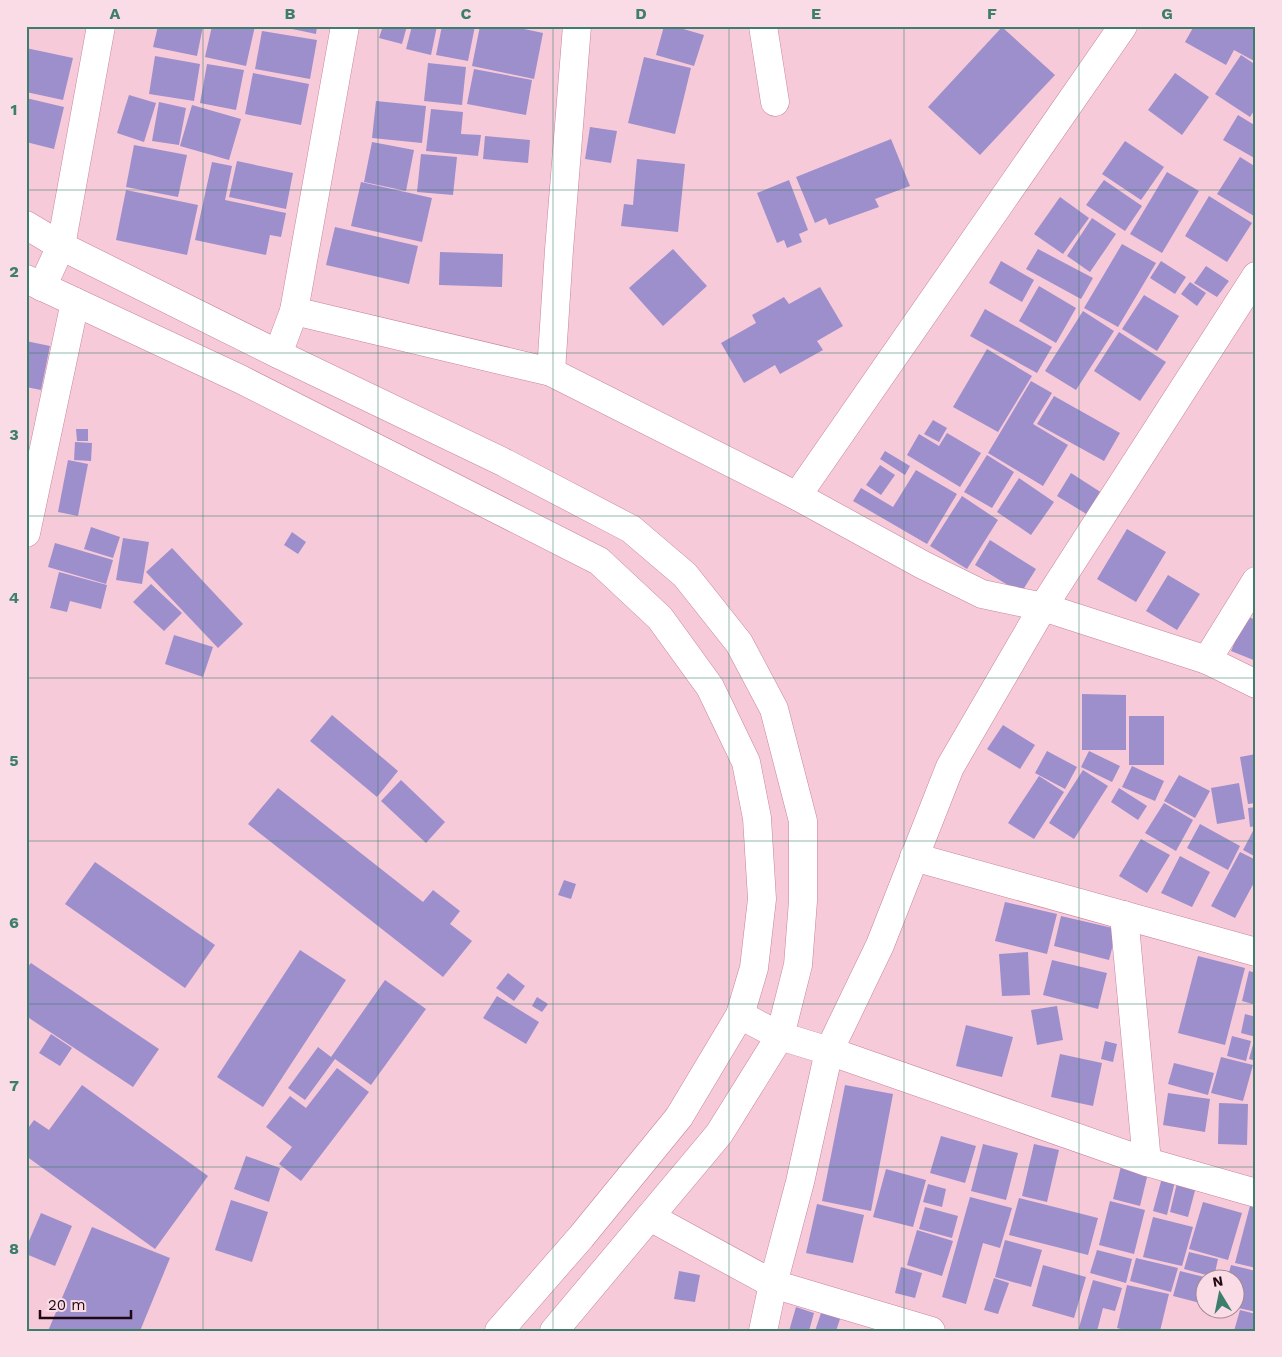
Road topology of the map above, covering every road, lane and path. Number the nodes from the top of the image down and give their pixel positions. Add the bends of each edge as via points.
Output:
1 (101, 26) edge
2 (345, 26) edge
3 (578, 26) edge
4 (763, 26) edge
5 (1122, 26) edge
6 (775, 102) dead end
7 (26, 225) edge
8 (61, 246) junction
9 (1256, 276) edge
10 (34, 283) edge
11 (75, 302) junction
12 (294, 311) junction
13 (278, 354) junction
14 (551, 372) junction
15 (32, 480) edge
16 (797, 496) junction
17 (26, 533) edge
18 (1256, 582) edge
19 (1043, 608) junction
20 (1206, 660) junction
21 (1256, 684) edge
22 (914, 857) junction
23 (1124, 916) junction
24 (1256, 952) edge
25 (740, 1015) junction
26 (780, 1036) junction
27 (829, 1051) junction
28 (1147, 1162) junction
29 (1256, 1193) edge
30 (650, 1217) junction
31 (773, 1284) junction
32 (499, 1331) edge
33 (554, 1331) edge
34 (763, 1331) edge
35 (931, 1331) edge

1 - 8 main road
2 - 12 main road
3 - 14 main road
4 - 6 main road
5 - 16 main road
7 - 8 main road
8 - 10 main road
8 - 13 main road
9 - 19 main road
10 - 11 main road
11 - 15 main road
11 - 25 main road via 248,383 598,561 660,618 710,687 746,762 757,818 762,899 754,968
12 - 13 main road
12 - 14 main road
13 - 26 main road via 506,463 631,530 685,575 739,643 774,709 803,821 803,901 798,965
14 - 16 main road
15 - 17 main road
16 - 19 main road via 982,594
18 - 20 main road
19 - 20 main road
19 - 22 main road via 950,767
20 - 21 main road
22 - 23 main road
22 - 27 main road via 880,945
23 - 24 main road
23 - 28 main road
25 - 26 main road
25 - 32 main road via 679,1116 581,1237
26 - 27 main road
26 - 30 main road via 719,1134
27 - 28 main road
27 - 31 main road
28 - 29 main road
30 - 31 main road
30 - 33 main road
31 - 34 main road
31 - 35 main road

